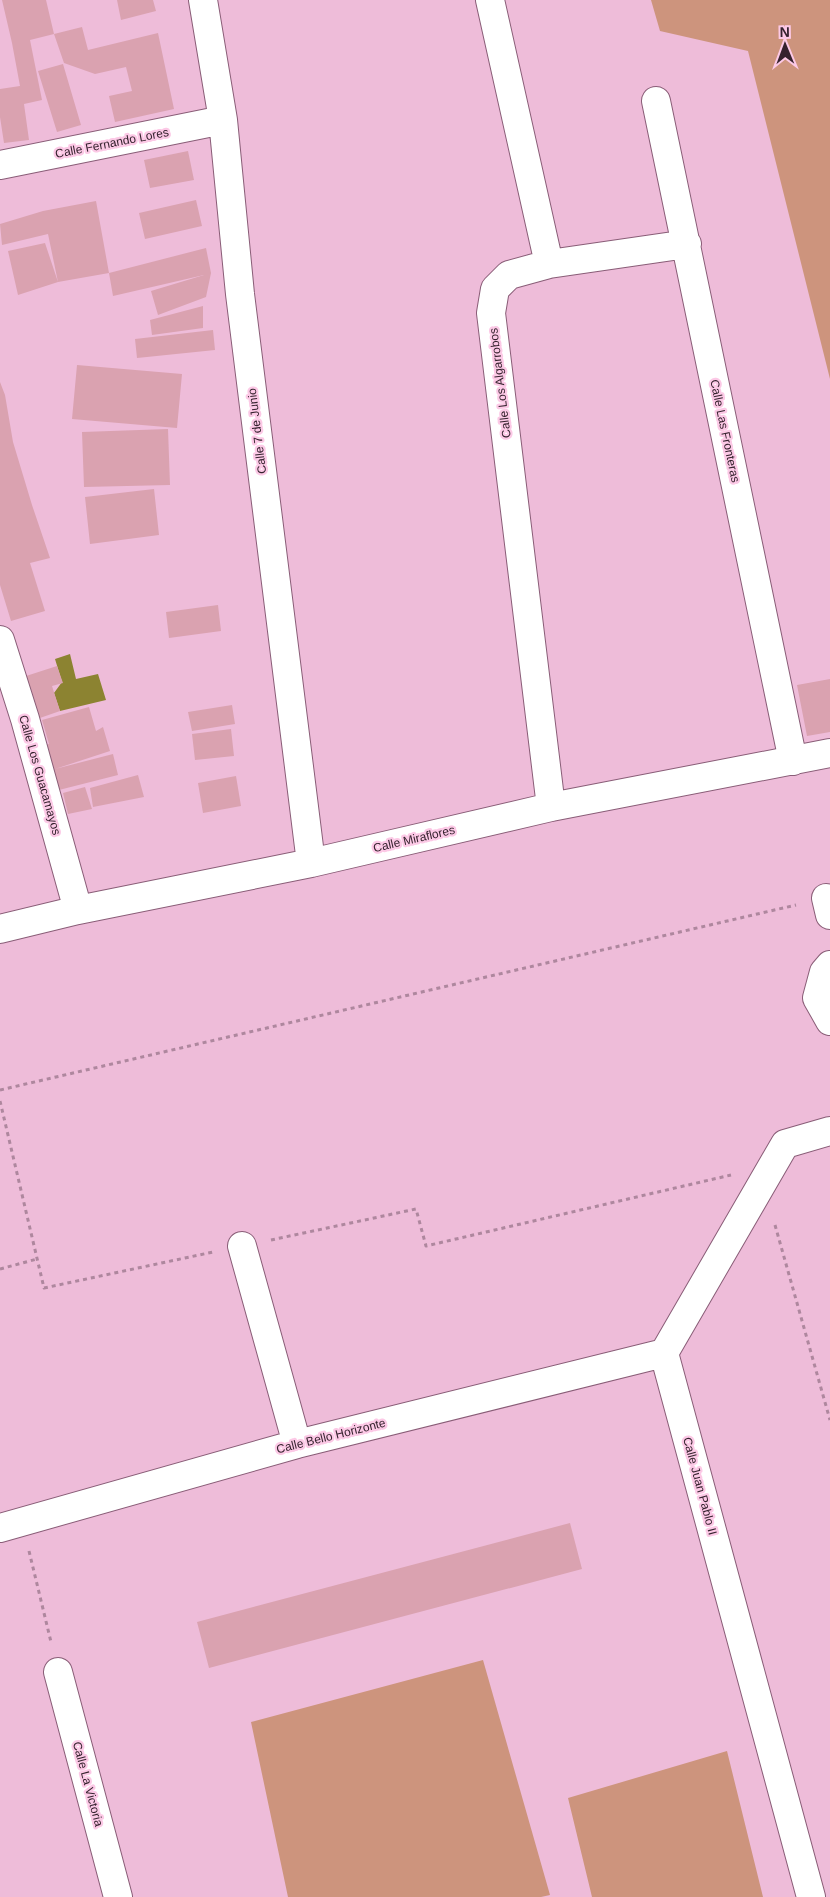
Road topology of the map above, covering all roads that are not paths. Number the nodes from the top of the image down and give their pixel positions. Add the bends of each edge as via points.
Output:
1 (203, 0) edge
2 (490, 0) edge
3 (656, 101) dead end
4 (223, 120) junction
5 (0, 165) edge
6 (687, 244) junction
7 (549, 264) junction
8 (0, 640) edge
9 (830, 754) edge
10 (793, 761) junction
11 (550, 807) junction
12 (311, 863) junction
13 (78, 910) junction
14 (0, 929) edge
15 (830, 965) edge
16 (830, 1021) edge
17 (830, 1131) edge
18 (242, 1246) road end
19 (664, 1353) junction
20 (297, 1444) junction
21 (11, 1525) edge
22 (58, 1672) road end
23 (118, 1897) edge
24 (811, 1897) edge

1 - 4 street, Calle 7 de Junio
2 - 7 street
3 - 6 street, Calle Las Fronteras
4 - 5 street, Calle Fernando Lores
4 - 12 street, Calle 7 de Junio via 243,313
6 - 7 street, Calle Los Algarrobos
6 - 10 street, Calle Las Fronteras
7 - 11 street, Calle Los Algarrobos via 509,275 495,289 491,314
8 - 13 street, Calle Los Guacamayos
9 - 10 street, Calle Miraflores
10 - 11 street, Calle Miraflores
11 - 12 street, Calle Miraflores
12 - 13 street, Calle Miraflores
13 - 14 street, Calle Miraflores
15 - 16 street via 824,972 816,998
17 - 19 street via 785,1144
18 - 20 street
19 - 20 street, Calle Bello Horizonte
19 - 24 street, Calle Juan Pablo II
20 - 21 street, Calle Bello Horizonte
22 - 23 street, Calle La Victoria

